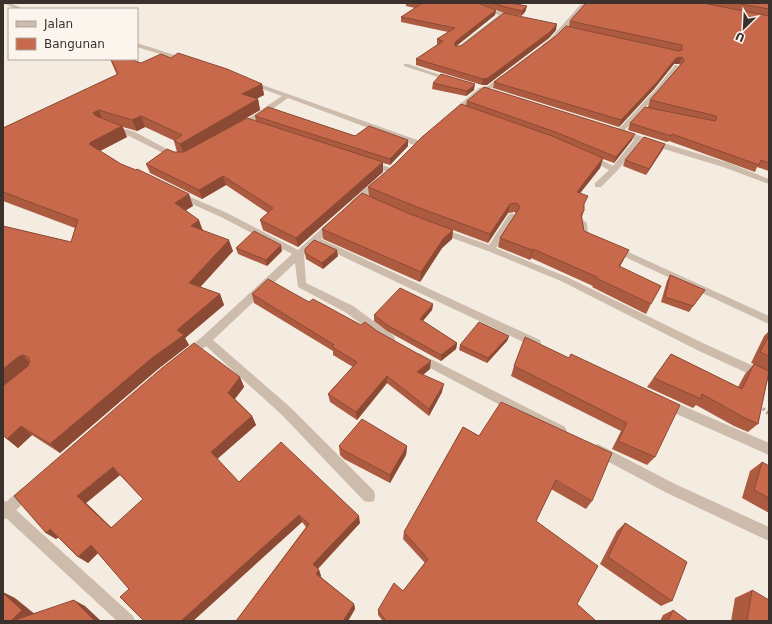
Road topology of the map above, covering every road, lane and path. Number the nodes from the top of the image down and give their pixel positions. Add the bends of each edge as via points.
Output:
1 (5, 3) edge
2 (469, 3) edge
3 (585, 3) edge
4 (18, 8) edge
5 (502, 15) junction
6 (524, 20) edge
7 (553, 27) edge
8 (564, 30) junction
9 (138, 45) edge
10 (540, 49) edge
11 (457, 50) edge
12 (193, 63) edge
13 (406, 65) dead end
14 (677, 66) edge
15 (509, 73) edge
16 (245, 81) edge
17 (458, 82) edge
18 (477, 87) junction
19 (495, 93) edge
20 (287, 96) junction
21 (640, 109) junction
22 (648, 110) edge
23 (447, 118) edge
24 (103, 124) edge
25 (233, 130) edge
26 (639, 139) junction
27 (417, 143) edge
28 (580, 154) edge
29 (186, 158) edge
30 (361, 160) edge
31 (614, 169) junction
32 (769, 182) edge
33 (598, 185) dead end
34 (172, 191) edge
35 (512, 216) edge
36 (583, 223) edge
37 (433, 228) edge
38 (315, 240) junction
39 (491, 249) junction
40 (299, 254) junction
41 (769, 320) edge
42 (206, 340) junction
43 (545, 347) edge
44 (182, 359) edge
45 (769, 378) edge
46 (660, 400) edge
47 (569, 435) edge
48 (590, 446) edge
49 (769, 449) edge
50 (35, 485) edge
51 (369, 496) dead end
52 (4, 510) edge
53 (769, 534) edge
54 (128, 621) edge

1 - 4 street
2 - 5 street
3 - 8 street
5 - 6 street
5 - 11 street
7 - 8 street
8 - 10 street
9 - 12 street
13 - 17 street
14 - 21 street
15 - 18 street via 490,87
16 - 20 street
18 - 19 street
18 - 23 street via 463,109
20 - 25 street via 251,123
20 - 27 street
21 - 22 street
21 - 26 street via 617,131
24 - 29 street via 132,134 180,158
26 - 31 street
26 - 32 street via 726,165
28 - 31 street
30 - 38 street via 394,167 364,199 344,212
31 - 33 street
34 - 40 street
35 - 39 street
36 - 41 street via 584,235
37 - 39 street
38 - 40 street
38 - 43 street
39 - 45 street via 564,280
40 - 42 street
40 - 47 street via 301,284 349,309 382,335 405,348
42 - 44 street
42 - 51 street via 286,411
46 - 49 street
48 - 53 street via 670,488
50 - 52 street
52 - 54 street

